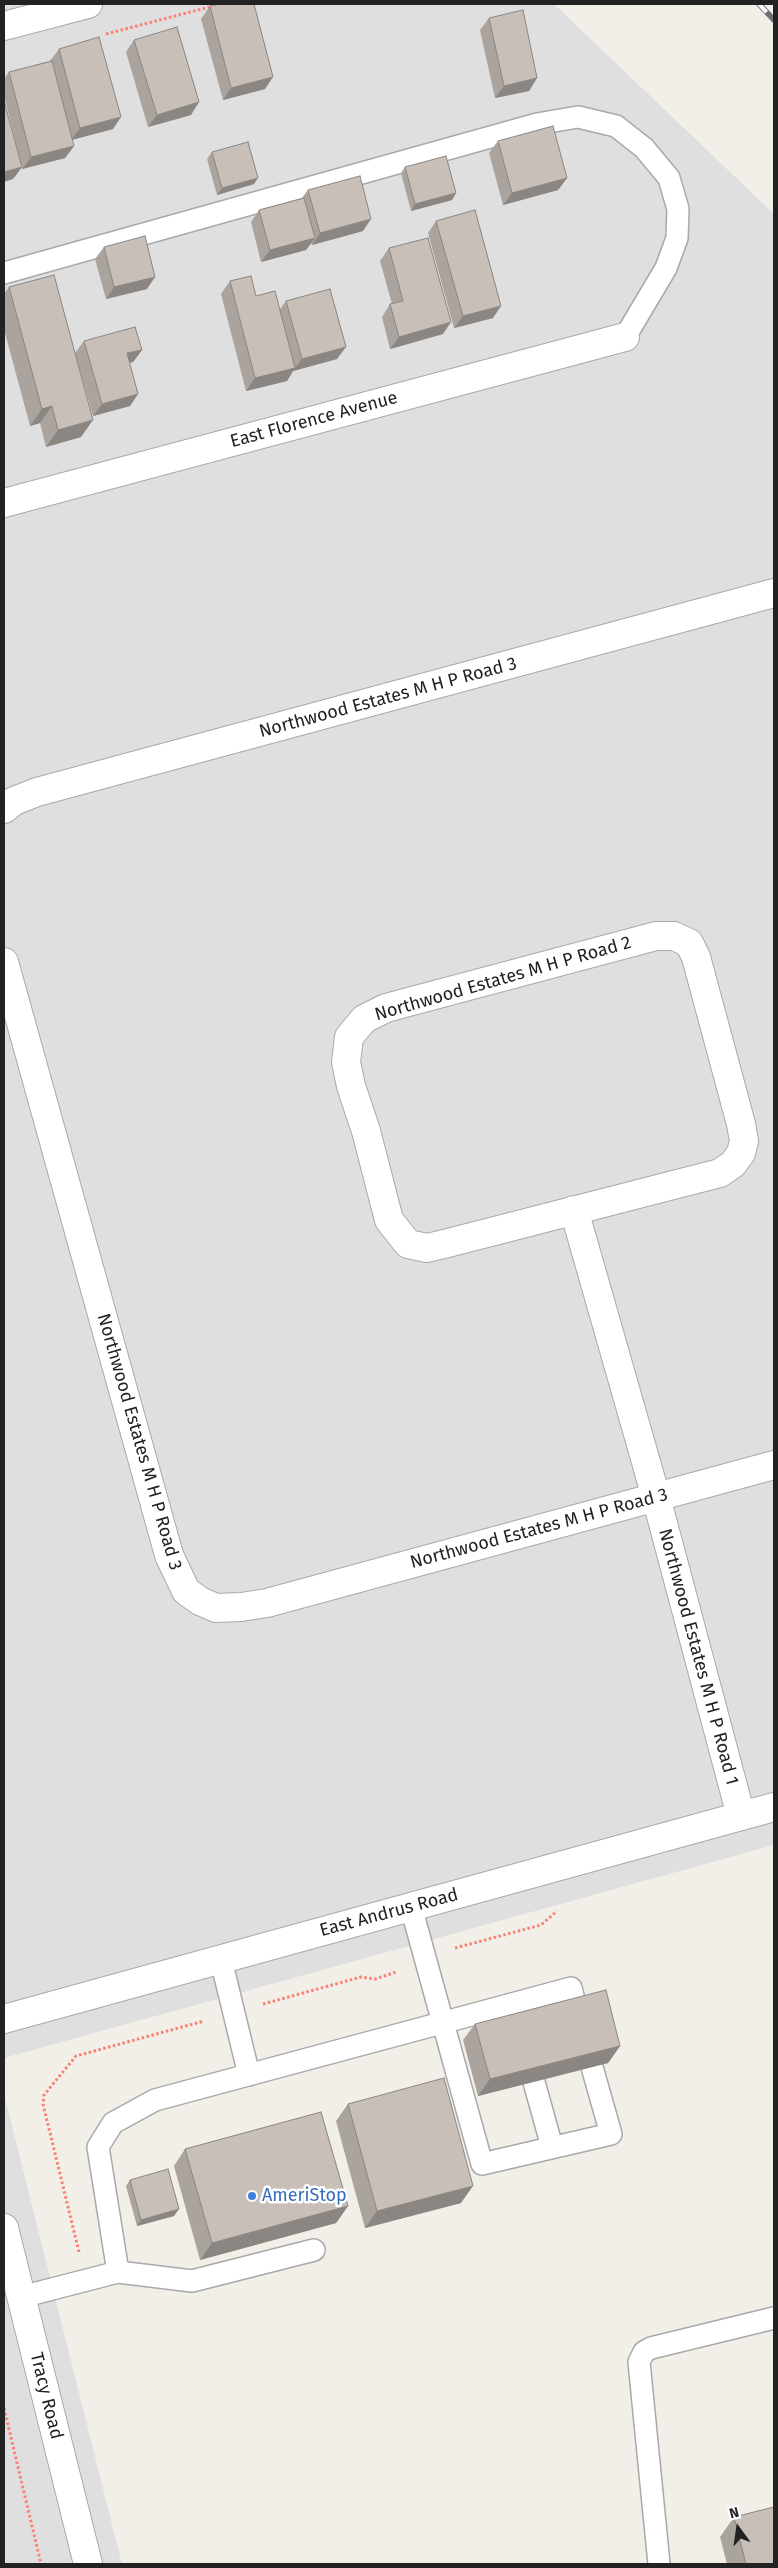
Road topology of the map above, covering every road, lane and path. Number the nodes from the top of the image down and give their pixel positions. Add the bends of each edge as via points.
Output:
1 (88, 4) edge
2 (221, 4) edge
3 (4, 26) edge
4 (100, 36) edge
5 (4, 273) edge
6 (626, 336) joint
7 (4, 504) edge
8 (774, 593) edge
9 (4, 809) edge
10 (4, 962) edge
11 (574, 1210) junction
12 (774, 1465) edge
13 (656, 1497) junction
14 (774, 1807) edge
15 (741, 1816) junction
16 (410, 1907) junction
17 (222, 1960) junction
18 (512, 2004) junction
19 (577, 2011) edge
20 (4, 2020) edge
21 (444, 2024) junction
22 (518, 2026) edge
23 (592, 2067) edge
24 (249, 2075) junction
25 (534, 2082) edge
26 (552, 2147) junction
27 (4, 2228) edge
28 (314, 2250) dead end
29 (118, 2272) junction
30 (21, 2297) junction
31 (774, 2318) edge
32 (4, 2408) edge
33 (41, 2564) edge
34 (88, 2564) edge
35 (659, 2564) edge

1 - 3 street
2 - 4 path
5 - 6 lane via 537,124 578,117 616,126 644,148 669,178 678,209 677,238 666,268
6 - 7 street, East Florence Avenue
8 - 9 street, Northwood Estates M H P Road 3 via 37,792
10 - 13 street, Northwood Estates M H P Road 3 via 169,1555 186,1591 216,1608 267,1603
11 - 11 street, Northwood Estates M H P Road 2 via 720,1173 741,1153 744,1141 741,1124 696,957 689,943 674,936 656,936 386,1008 364,1019 348,1037 346,1062 351,1086 389,1220 408,1244 427,1248
11 - 13 street, Northwood Estates M H P Road 1
12 - 13 street, Northwood Estates M H P Road 3
13 - 15 street, Northwood Estates M H P Road 1
14 - 15 street, East Andrus Road
15 - 16 street, East Andrus Road
16 - 17 street, East Andrus Road
16 - 21 lane
17 - 20 street, East Andrus Road
17 - 24 lane
18 - 19 lane via 571,1988
18 - 21 lane
18 - 22 lane
21 - 24 lane
21 - 26 lane via 482,2164
23 - 26 lane via 611,2134
24 - 29 lane via 155,2100 113,2122 98,2147
25 - 26 lane
27 - 30 street, Tracy Road
28 - 29 lane via 192,2281
29 - 30 lane
30 - 34 street, Tracy Road
31 - 35 lane via 652,2348 641,2357
32 - 33 path

